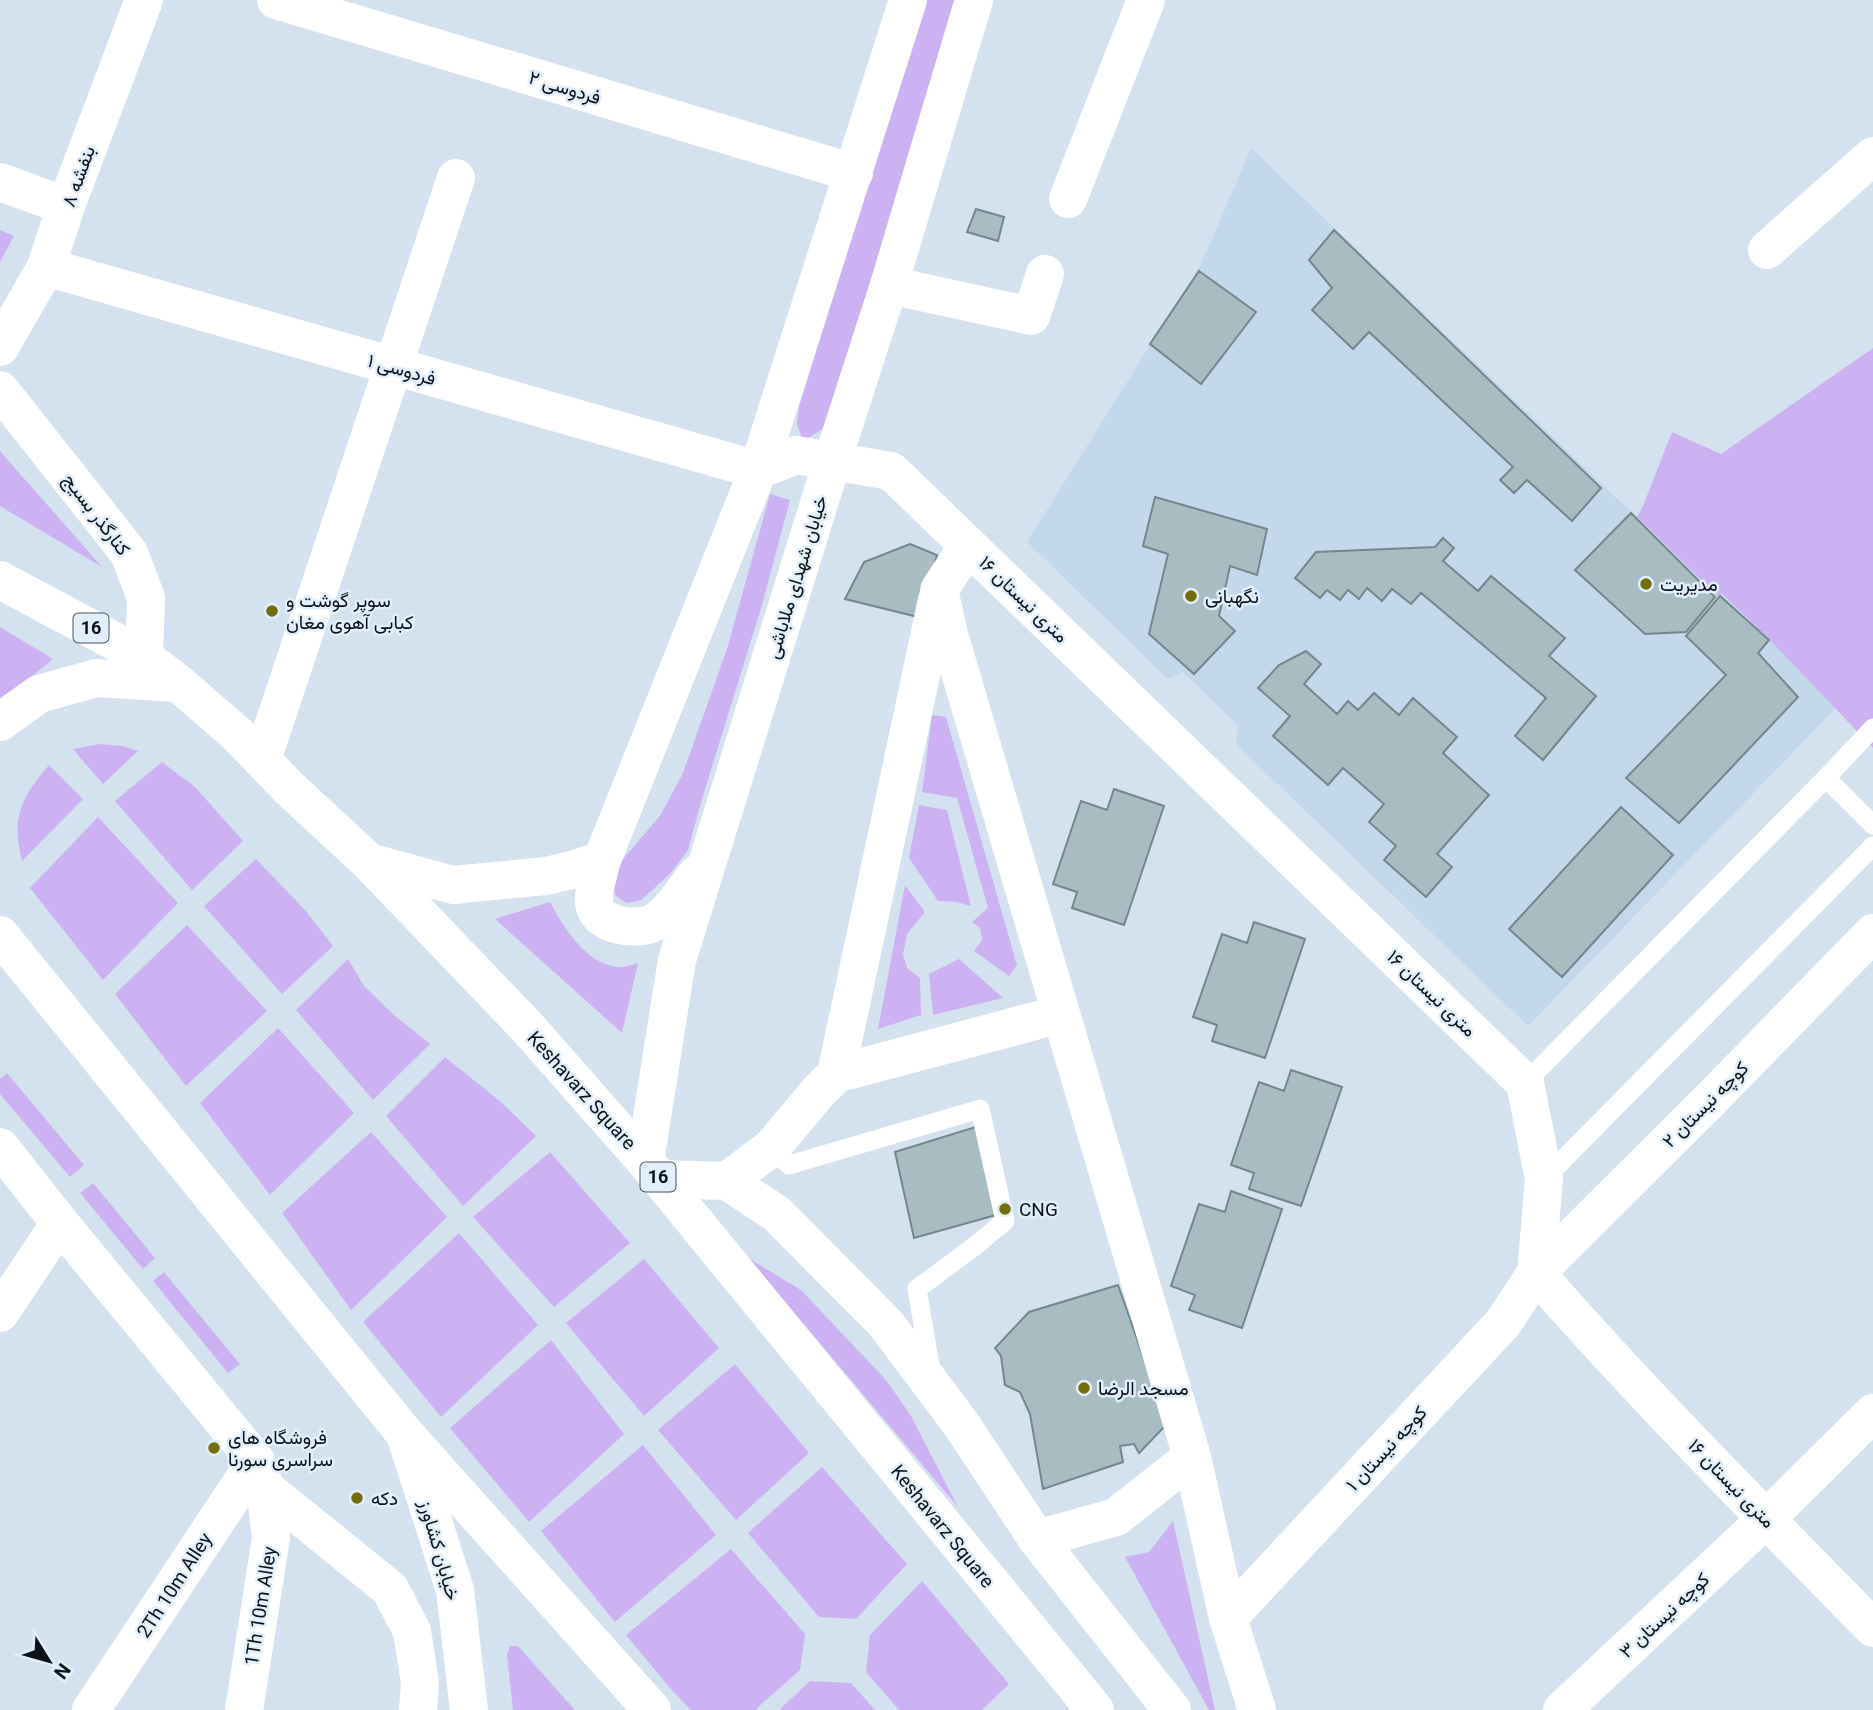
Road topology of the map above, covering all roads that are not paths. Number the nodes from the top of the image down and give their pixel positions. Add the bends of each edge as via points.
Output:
1 (144, 0) edge
2 (276, 0) edge
3 (908, 0) edge
4 (974, 0) edge
5 (1146, 0) edge
6 (1873, 156) edge
7 (854, 173) junction
8 (456, 178) dead end
9 (0, 182) edge
10 (1068, 198) dead end
11 (66, 206) junction
12 (1767, 250) dead end
13 (46, 268) junction
14 (1045, 274) dead end
15 (889, 285) junction
16 (0, 347) edge
17 (394, 367) junction
18 (0, 390) edge
19 (832, 462) junction
20 (758, 470) junction
21 (968, 546) junction
22 (0, 580) edge
23 (939, 590) junction
24 (144, 657) junction
25 (178, 683) junction
26 (0, 722) edge
27 (1873, 728) edge
28 (262, 760) junction
29 (1826, 778) junction
30 (1873, 825) edge
31 (1873, 846) edge
32 (602, 860) junction
33 (369, 862) junction
34 (707, 862) junction
35 (1873, 933) edge
36 (0, 935) edge
37 (1061, 1014) junction
38 (836, 1074) junction
39 (1525, 1083) junction
40 (0, 1147) edge
41 (771, 1147) junction
42 (653, 1170) junction
43 (1544, 1178) junction
44 (727, 1181) junction
45 (60, 1223) junction
46 (1536, 1273) junction
47 (0, 1313) edge
48 (934, 1389) junction
49 (1873, 1413) edge
50 (405, 1434) junction
51 (1192, 1457) junction
52 (260, 1474) junction
53 (1766, 1519) junction
54 (1037, 1538) junction
55 (1228, 1618) junction
56 (1873, 1628) edge
57 (91, 1710) edge
58 (244, 1710) edge
59 (418, 1710) edge
60 (469, 1710) edge
61 (652, 1710) edge
62 (1095, 1710) edge
63 (1172, 1710) edge
64 (1257, 1710) edge
65 (1562, 1710) edge

1 - 11 main road, بنفشه ۸
2 - 7 main road, فردوسی ۲
3 - 7 main road
4 - 15 main road, خیابان شهدای ملاباشی
5 - 10 main road
6 - 12 main road
7 - 20 main road
8 - 17 main road
9 - 11 main road
11 - 13 main road, بنفشه ۸
13 - 16 main road, بنفشه ۸
13 - 17 main road, فردوسی ۱
14 - 15 main road via 1031,316
15 - 19 main road, خیابان شهدای ملاباشی
17 - 20 main road, فردوسی ۱
17 - 28 main road
18 - 24 main road, کنارگذر بسیج via 129,553 146,598
19 - 20 main road, ۱۶ متری نیستان via 796,455
19 - 21 main road, ۱۶ متری نیستان via 891,471
19 - 34 main road, خیابان شهدای ملاباشی
20 - 32 main road
21 - 23 main road
21 - 39 main road, ۱۶ متری نیستان
22 - 24 main road, 16
23 - 37 main road
23 - 38 main road
24 - 25 main road, 16
25 - 26 main road via 96,678 39,694
25 - 28 main road, Keshavarz Square / 16
27 - 29 lane
28 - 33 main road, Keshavarz Square / 16
29 - 30 lane
29 - 39 lane
31 - 43 lane
32 - 33 main road via 546,876 453,885
32 - 34 main road via 594,904 601,917 633,927 652,923 668,910
33 - 42 main road, Keshavarz Square / 16 via 527,1027
34 - 42 main road, خیابان شهدای ملاباشی via 677,960
35 - 46 main road, کوچه نیستان ۲
36 - 50 main road
37 - 38 main road
37 - 51 main road
38 - 41 main road
39 - 43 main road
40 - 45 main road
41 - 44 main road
41 - 48 lane via 789,1165 980,1109 1005,1221 917,1289
42 - 44 main road
42 - 62 main road, Keshavarz Square / 16
43 - 46 main road
44 - 48 main road via 778,1214 886,1324
45 - 47 main road
45 - 52 main road
46 - 53 main road, ۱۶ متری نیستان
46 - 55 main road, کوچه نیستان ۱ via 1503,1324
48 - 54 main road
49 - 53 main road, کوچه نیستان ۳
50 - 60 main road, خیابان کشاورز via 455,1590
50 - 61 main road
51 - 54 main road via 1116,1517
51 - 55 main road
52 - 57 main road, 2Th 10m Alley
52 - 58 main road, 1Th 10m Alley via 271,1538
52 - 59 main road via 390,1589 412,1631 420,1683
53 - 56 main road, ۱۶ متری نیستان
53 - 65 main road, کوچه نیستان ۳
54 - 63 main road
55 - 64 main road

